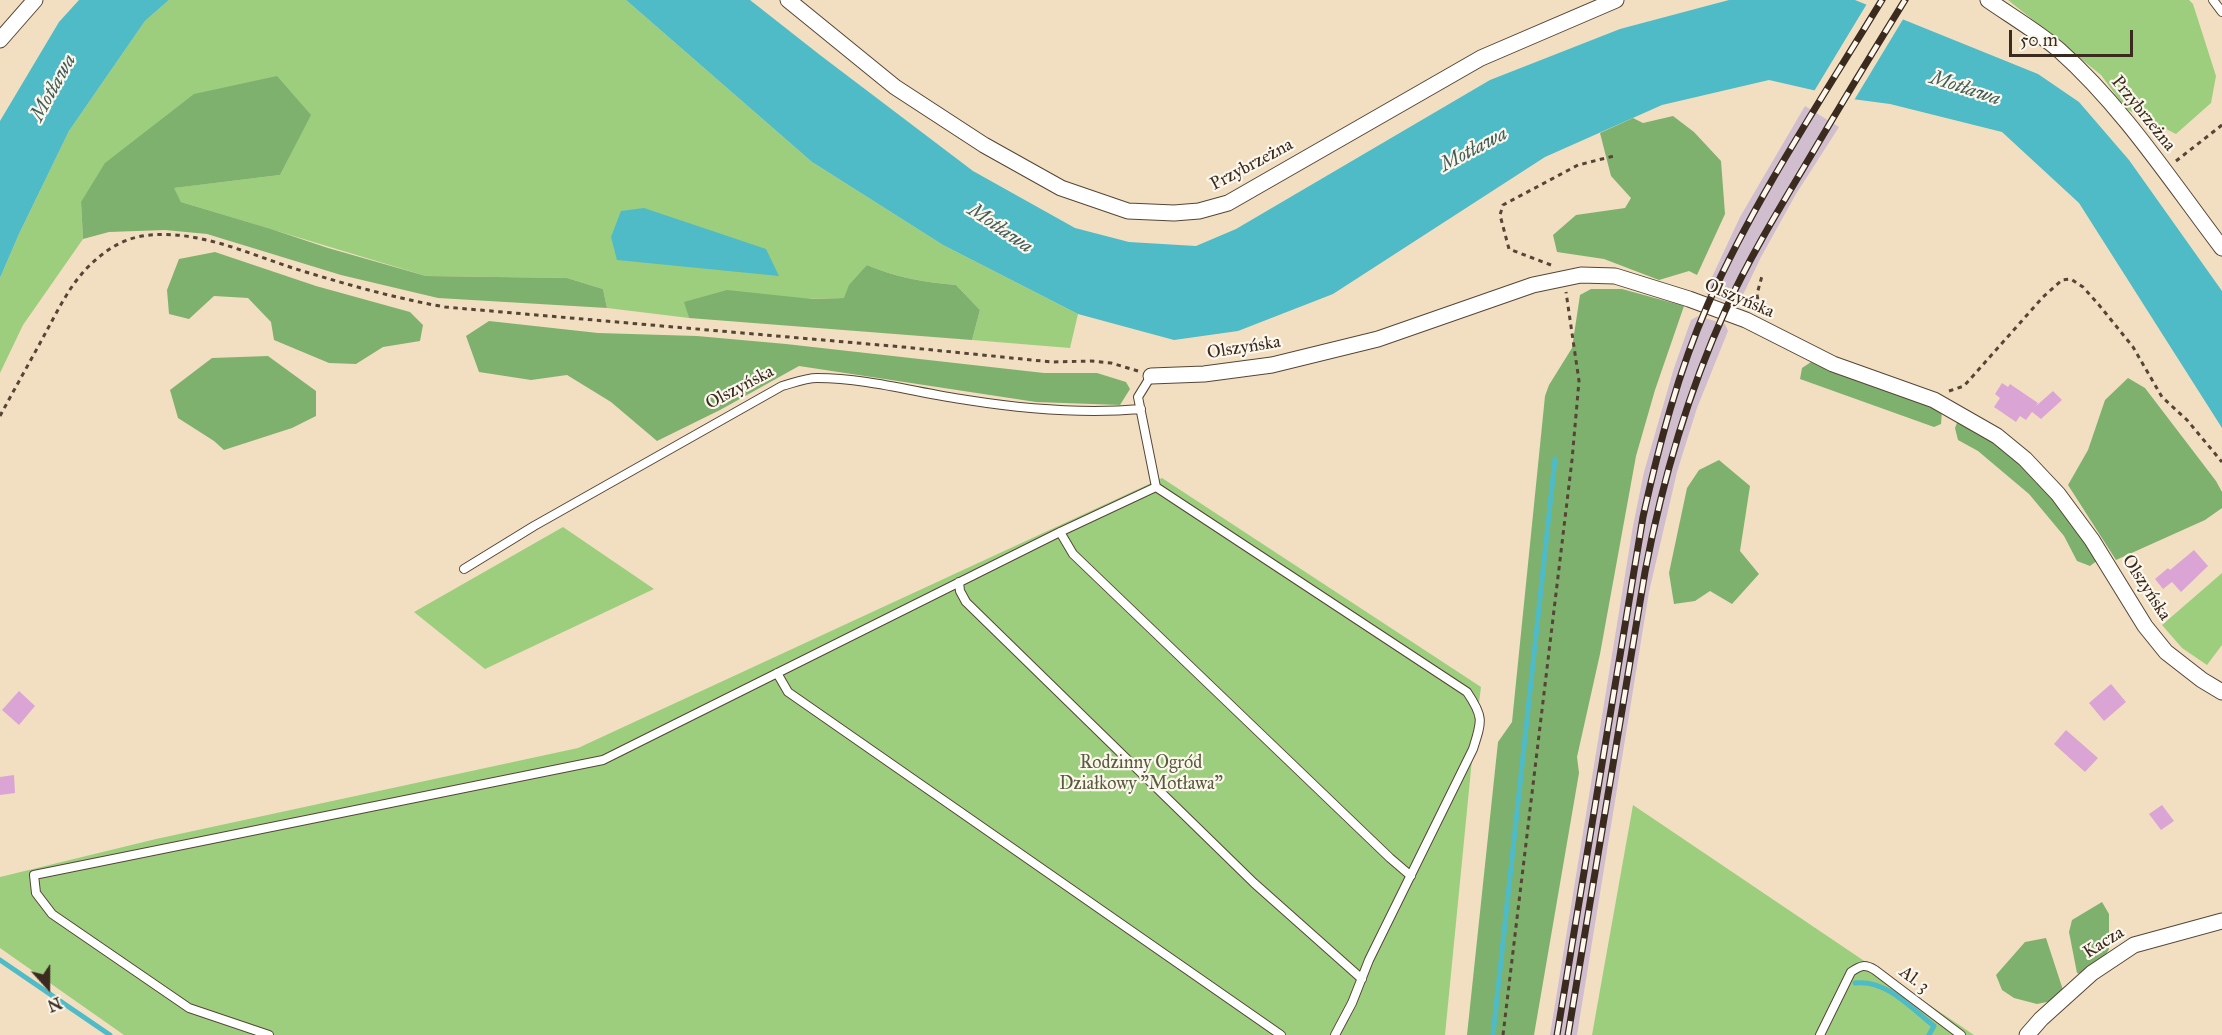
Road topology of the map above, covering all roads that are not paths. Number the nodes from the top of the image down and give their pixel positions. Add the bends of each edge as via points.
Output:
1 (34, 0) edge
2 (788, 0) edge
3 (1616, 0) edge
4 (1988, 0) edge
5 (2213, 0) edge
6 (2222, 12) edge
7 (0, 40) edge
8 (2222, 248) edge
9 (1151, 376) joint
10 (1141, 409) junction
11 (1155, 484) junction
12 (1060, 531) junction
13 (464, 568) dead end
14 (959, 582) junction
15 (777, 674) junction
16 (2222, 692) edge
17 (1411, 876) junction
18 (2222, 921) edge
19 (1362, 979) junction
20 (269, 1035) edge
21 (1281, 1035) edge
22 (1335, 1035) edge
23 (1820, 1035) edge
24 (1961, 1035) edge
25 (2027, 1035) edge

1 - 7 street
2 - 3 street, Przybrzeżna via 895,87 984,145 1061,188 1128,211 1174,213 1199,212 1228,203 1481,58
4 - 8 street, Przybrzeżna via 2058,49 2090,81
5 - 6 lane
9 - 10 lane via 1138,397
9 - 16 street, Olszyńska via 1272,365 1378,339 1523,288 1581,275 1615,276 1746,320 1833,364 1934,400 1997,436 2058,494 2166,652
10 - 11 lane
10 - 13 lane, Olszyńska via 1056,410 967,400 889,385 815,378 793,383
11 - 12 lane
11 - 17 lane via 1467,692 1478,708 1481,724 1473,749
12 - 14 lane
12 - 17 lane via 1073,554
14 - 15 lane
14 - 19 lane via 966,602 1254,883
15 - 20 lane via 603,760 34,875 36,893 52,914 189,1008
15 - 21 lane via 788,692
17 - 19 lane
18 - 25 street, Kacza via 2134,945 2092,973
19 - 22 lane
23 - 24 lane, Al. 3 via 1851,972 1866,965

